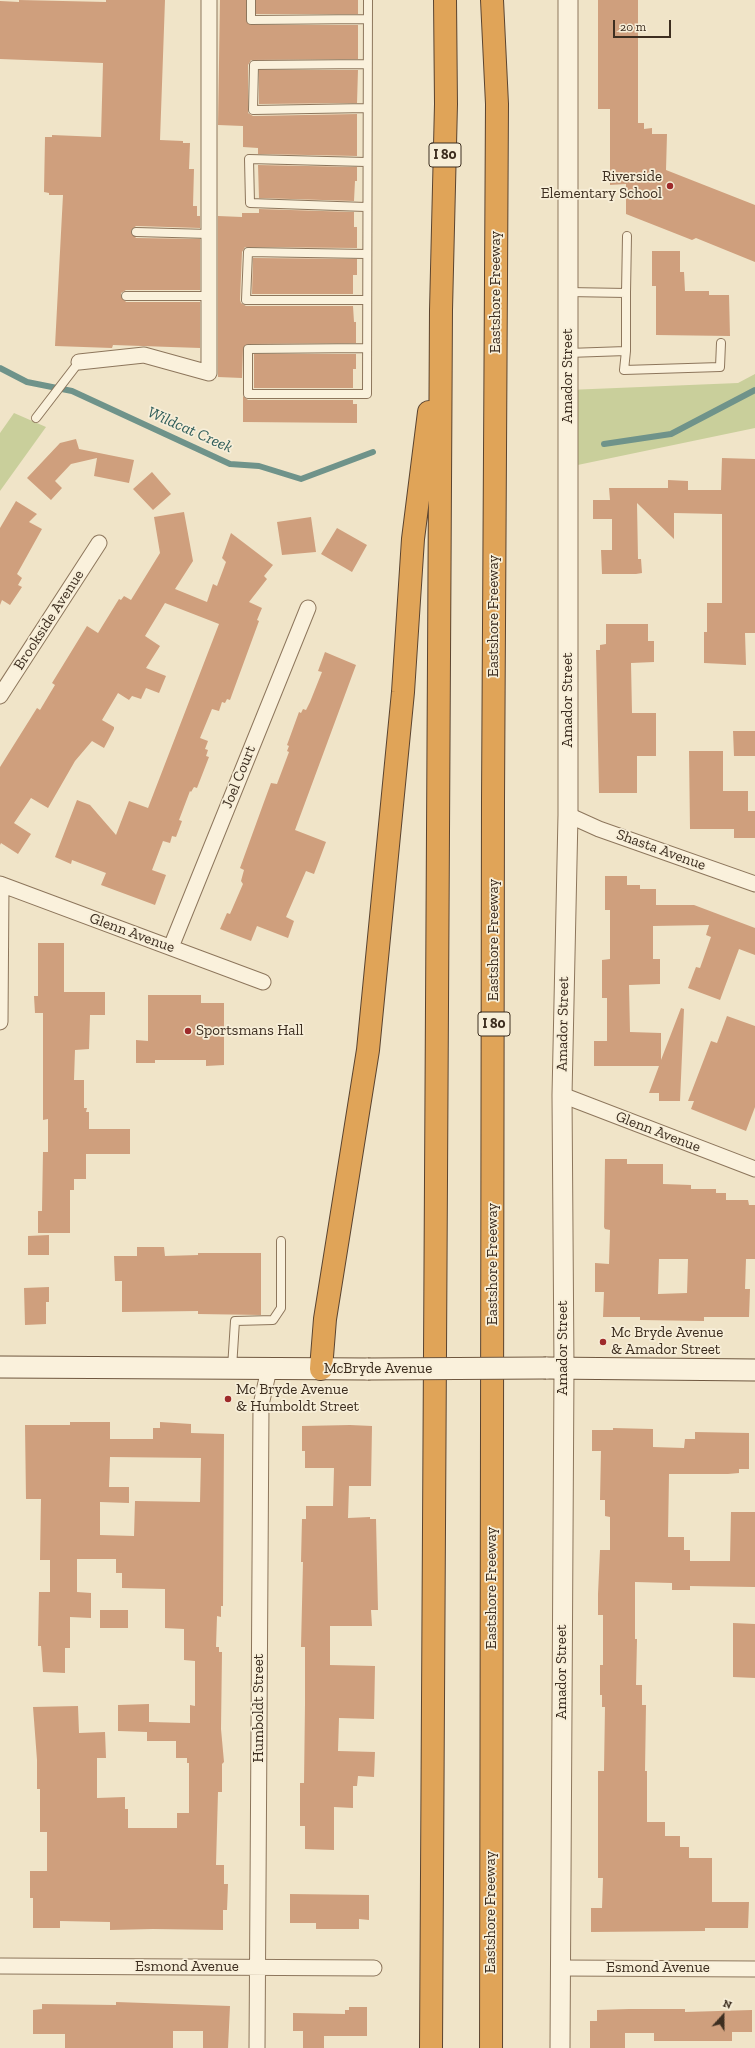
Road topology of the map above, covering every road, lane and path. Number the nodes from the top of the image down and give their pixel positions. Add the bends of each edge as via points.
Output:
1 (209, 0) edge
2 (251, 0) edge
3 (368, 0) edge
4 (445, 0) edge
5 (492, 0) edge
6 (568, 0) edge
7 (368, 19) junction
8 (367, 64) junction
9 (367, 108) junction
10 (366, 162) junction
11 (366, 207) junction
12 (136, 232) dead end
13 (209, 234) junction
14 (627, 236) dead end
15 (366, 254) junction
16 (568, 292) junction
17 (626, 293) junction
18 (126, 296) dead end
19 (209, 296) junction
20 (367, 300) junction
21 (441, 310) junction
22 (720, 342) dead end
23 (367, 348) junction
24 (626, 351) junction
25 (568, 353) junction
26 (79, 362) joint
27 (36, 418) dead end
28 (99, 543) dead end
29 (308, 608) dead end
30 (0, 696) edge
31 (568, 815) junction
32 (755, 884) edge
33 (0, 885) edge
34 (171, 947) junction
35 (263, 982) dead end
36 (0, 1022) edge
37 (562, 1095) junction
38 (755, 1169) edge
39 (281, 1240) dead end
40 (0, 1367) edge
41 (232, 1368) junction
42 (555, 1368) junction
43 (269, 1369) junction
44 (321, 1369) junction
45 (755, 1370) edge
46 (0, 1966) edge
47 (258, 1967) junction
48 (374, 1968) dead end
49 (561, 1968) junction
50 (755, 1969) edge
51 (257, 2048) edge
52 (431, 2048) edge
53 (491, 2048) edge
54 (560, 2048) edge

1 - 13 street
2 - 7 lane via 251,20
3 - 7 lane
4 - 21 highway, I 80 via 446,104
5 - 53 highway, Eastshore Freeway / I 80 via 497,120
6 - 16 street, Amador Street
7 - 8 lane
8 - 9 lane
8 - 9 lane via 254,65 253,110
9 - 10 lane
10 - 11 lane
10 - 11 lane via 249,158 250,203
11 - 15 lane
12 - 13 lane
13 - 19 street
14 - 17 lane
15 - 20 lane
15 - 20 lane via 248,252 246,300
16 - 17 lane
16 - 25 street, Amador Street
17 - 24 lane
18 - 19 lane
19 - 26 street via 208,373 144,355
20 - 23 lane
21 - 44 highway via 413,539 403,692 368,1050 325,1319
21 - 52 highway, I 80
22 - 24 lane via 720,367 624,370
23 - 23 lane via 367,394 248,394 248,349
24 - 25 lane
25 - 31 street, Amador Street
26 - 27 lane
28 - 30 street, Brookside Avenue
29 - 34 street, Joel Court
31 - 32 street, Shasta Avenue via 599,829
31 - 37 street, Amador Street
33 - 34 street, Glenn Avenue
33 - 36 street
34 - 35 street, Glenn Avenue
37 - 38 street, Glenn Avenue
37 - 42 street, Amador Street
39 - 41 lane via 281,1308 272,1320 235,1321
40 - 41 main road, McBryde Avenue
41 - 43 main road, McBryde Avenue
42 - 44 main road, McBryde Avenue, bridge
42 - 45 main road, McBryde Avenue
42 - 49 street, Amador Street
43 - 44 main road, McBryde Avenue
43 - 47 street, Humboldt Street via 261,1405
46 - 47 street, Esmond Avenue
47 - 48 street, Esmond Avenue
47 - 51 street, Humboldt Street
49 - 50 street, Esmond Avenue
49 - 54 street, Amador Street

